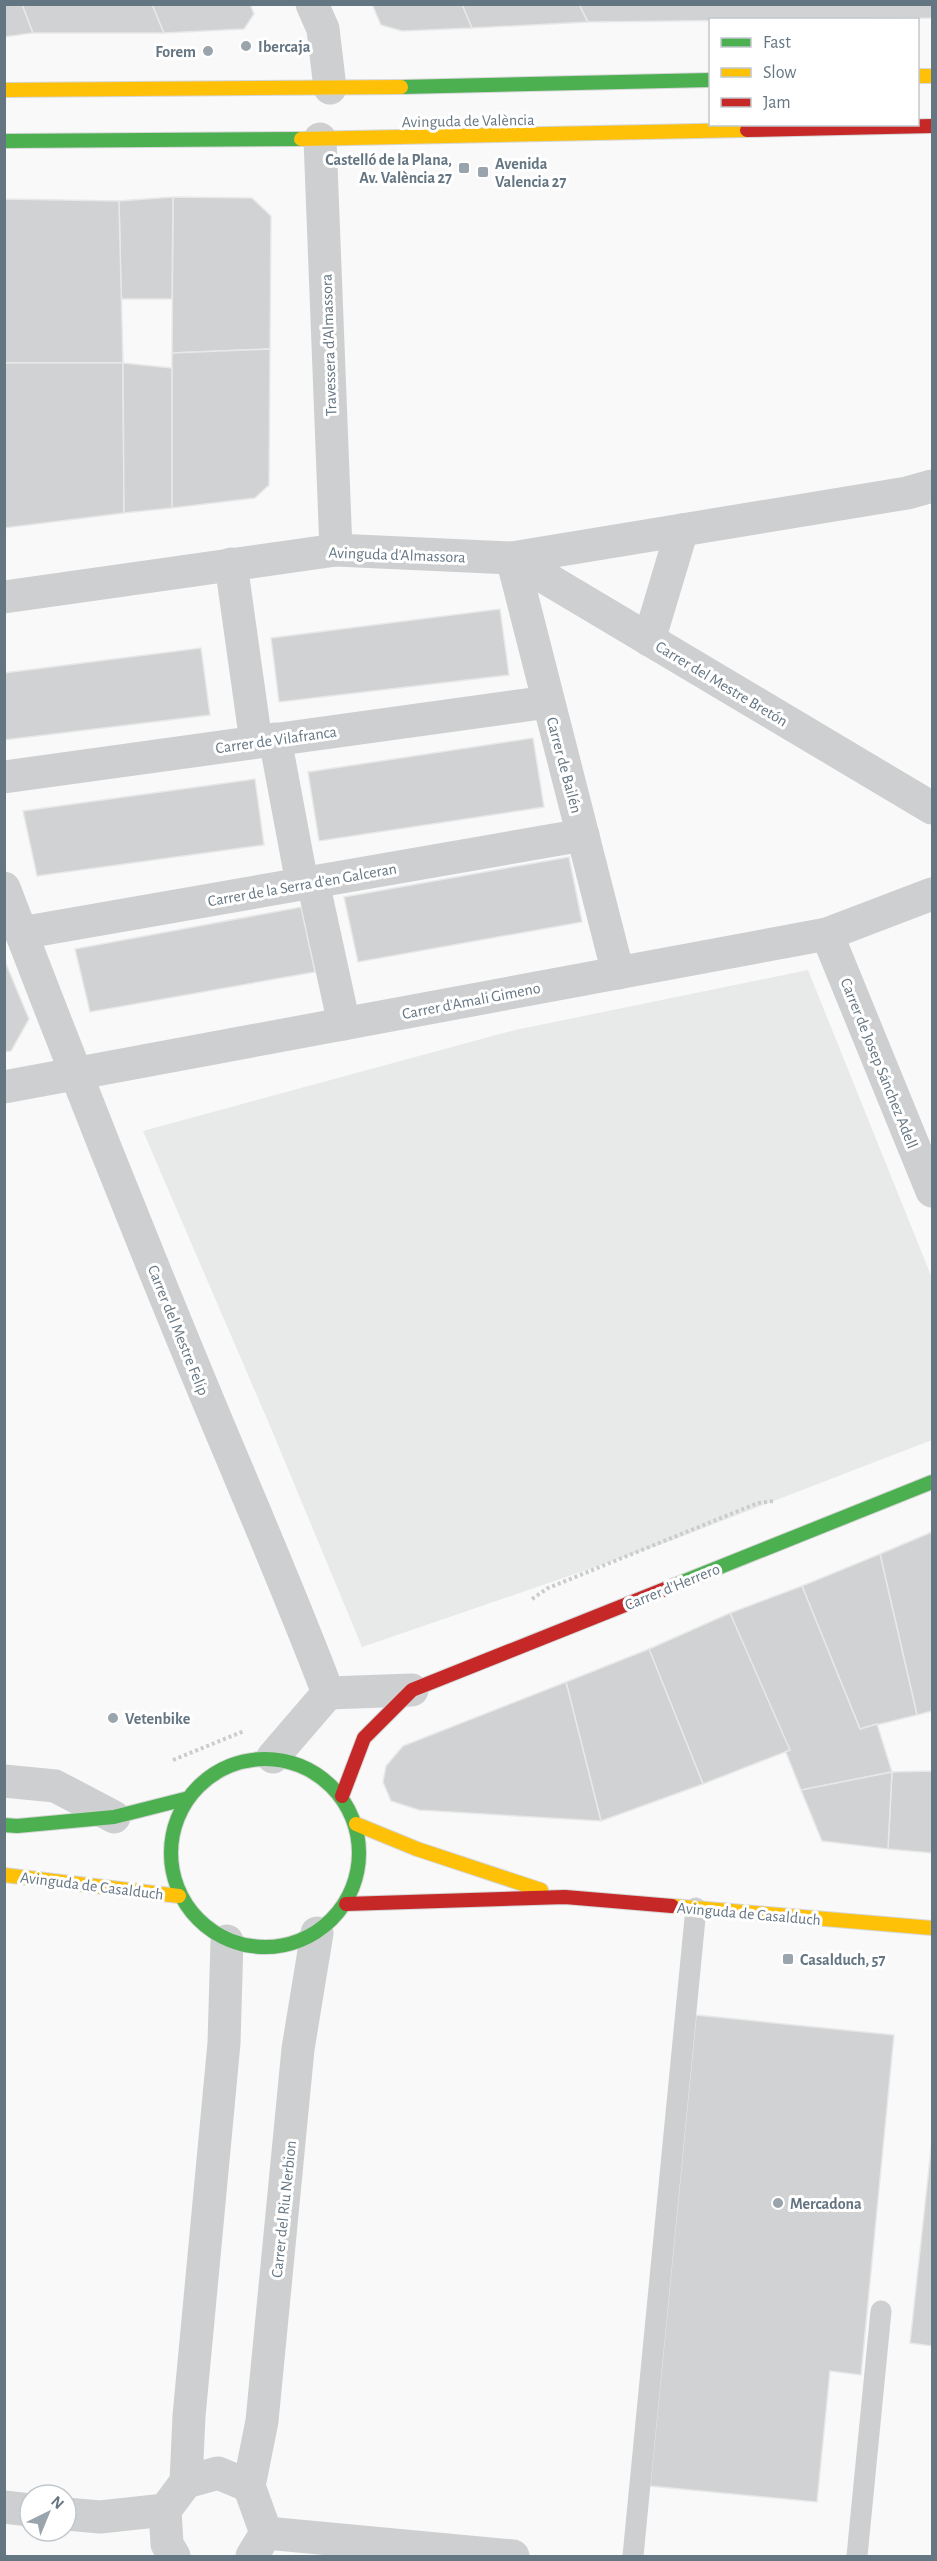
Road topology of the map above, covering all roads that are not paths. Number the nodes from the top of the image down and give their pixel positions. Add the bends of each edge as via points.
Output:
1 (312, 4) edge
2 (709, 81) edge
3 (330, 88) junction
4 (4, 90) edge
5 (933, 126) edge
6 (320, 139) junction
7 (4, 141) edge
8 (933, 486) edge
9 (682, 530) junction
10 (336, 550) junction
11 (512, 558) junction
12 (231, 564) junction
13 (4, 597) edge
14 (649, 640) junction
15 (548, 702) junction
16 (266, 741) junction
17 (4, 777) edge
18 (933, 808) edge
19 (583, 835) junction
20 (307, 882) junction
21 (4, 888) edge
22 (933, 894) edge
23 (21, 933) junction
24 (827, 934) junction
25 (618, 973) junction
26 (344, 1024) junction
27 (75, 1073) junction
28 (4, 1087) edge
29 (933, 1191) edge
30 (933, 1482) edge
31 (412, 1690) junction
32 (327, 1693) junction
33 (273, 1757) junction
34 (4, 1780) edge
35 (342, 1796) junction
36 (185, 1799) junction
37 (114, 1817) junction
38 (356, 1824) junction
39 (4, 1825) edge
40 (4, 1875) edge
41 (179, 1896) junction
42 (565, 1898) junction
43 (346, 1904) junction
44 (696, 1908) junction
45 (933, 1929) edge
46 (317, 1933) junction
47 (227, 1941) junction
48 (880, 2311) dead end
49 (186, 2482) junction
50 (249, 2486) junction
51 (165, 2510) junction
52 (78, 2515) edge
53 (100, 2517) junction
54 (259, 2545) edge
55 (170, 2550) edge
56 (513, 2556) edge
57 (633, 2556) edge
58 (857, 2556) edge

1 - 3 street via 322,28
2 - 3 main road, Avinguda de València
3 - 4 main road, Avinguda de València
5 - 6 main road, Avinguda de València
6 - 7 main road, Avinguda de València
6 - 10 street, Travessera d'Almassora
8 - 9 street, Avinguda d'Almassora
9 - 11 street, Avinguda d'Almassora
9 - 14 street
10 - 11 street, Avinguda d'Almassora
10 - 12 street, Avinguda d'Almassora
11 - 14 street, Carrer del Mestre Bretón
11 - 15 street, Carrer de Bailén
12 - 13 street, Avinguda d'Almassora
12 - 16 street
14 - 18 street, Carrer del Mestre Bretón
15 - 16 street, Carrer de Vilafranca
15 - 19 street, Carrer de Bailén
16 - 17 street, Carrer de Vilafranca
16 - 20 street
19 - 20 street, Carrer de la Serra d'en Galceran
19 - 25 street, Carrer de Bailén
20 - 23 street, Carrer de la Serra d'en Galceran
20 - 26 street
21 - 23 street, Carrer del Mestre Felip
22 - 24 street, Carrer d'Amali Gimeno
23 - 27 street, Carrer del Mestre Felip
24 - 25 street, Carrer d'Amali Gimeno
24 - 29 street, Carrer de Josep Sánchez Adell
25 - 26 street, Carrer d'Amali Gimeno
26 - 27 street, Carrer d'Amali Gimeno
27 - 28 street, Carrer d'Amali Gimeno
27 - 32 street, Carrer del Mestre Felip
30 - 31 main road, Carrer d'Herrero
31 - 32 street, Carrer d'Herrero
31 - 35 main road, Carrer d'Herrero via 364,1738
32 - 33 street
33 - 35 main road via 311,1769
33 - 36 main road via 223,1766
34 - 37 street via 55,1786
35 - 38 main road
36 - 37 main road
36 - 41 main road via 169,1847
37 - 39 main road
38 - 42 main road, Avinguda de Casalduch via 417,1849
38 - 43 main road via 360,1865
40 - 41 main road, Avinguda de Casalduch
41 - 47 main road via 199,1923
42 - 43 main road, Avinguda de Casalduch
42 - 44 main road, Avinguda de Casalduch
43 - 46 main road
44 - 45 main road, Avinguda de Casalduch
44 - 57 lane
46 - 47 main road via 273,1948
46 - 50 street, Carrer del Riu Nerbion via 298,2049 262,2421
47 - 49 street via 224,2043
48 - 58 lane
49 - 50 street via 218,2473
49 - 51 street
50 - 54 street
51 - 53 street
51 - 55 street
52 - 53 street
53 - 55 street
54 - 56 street

